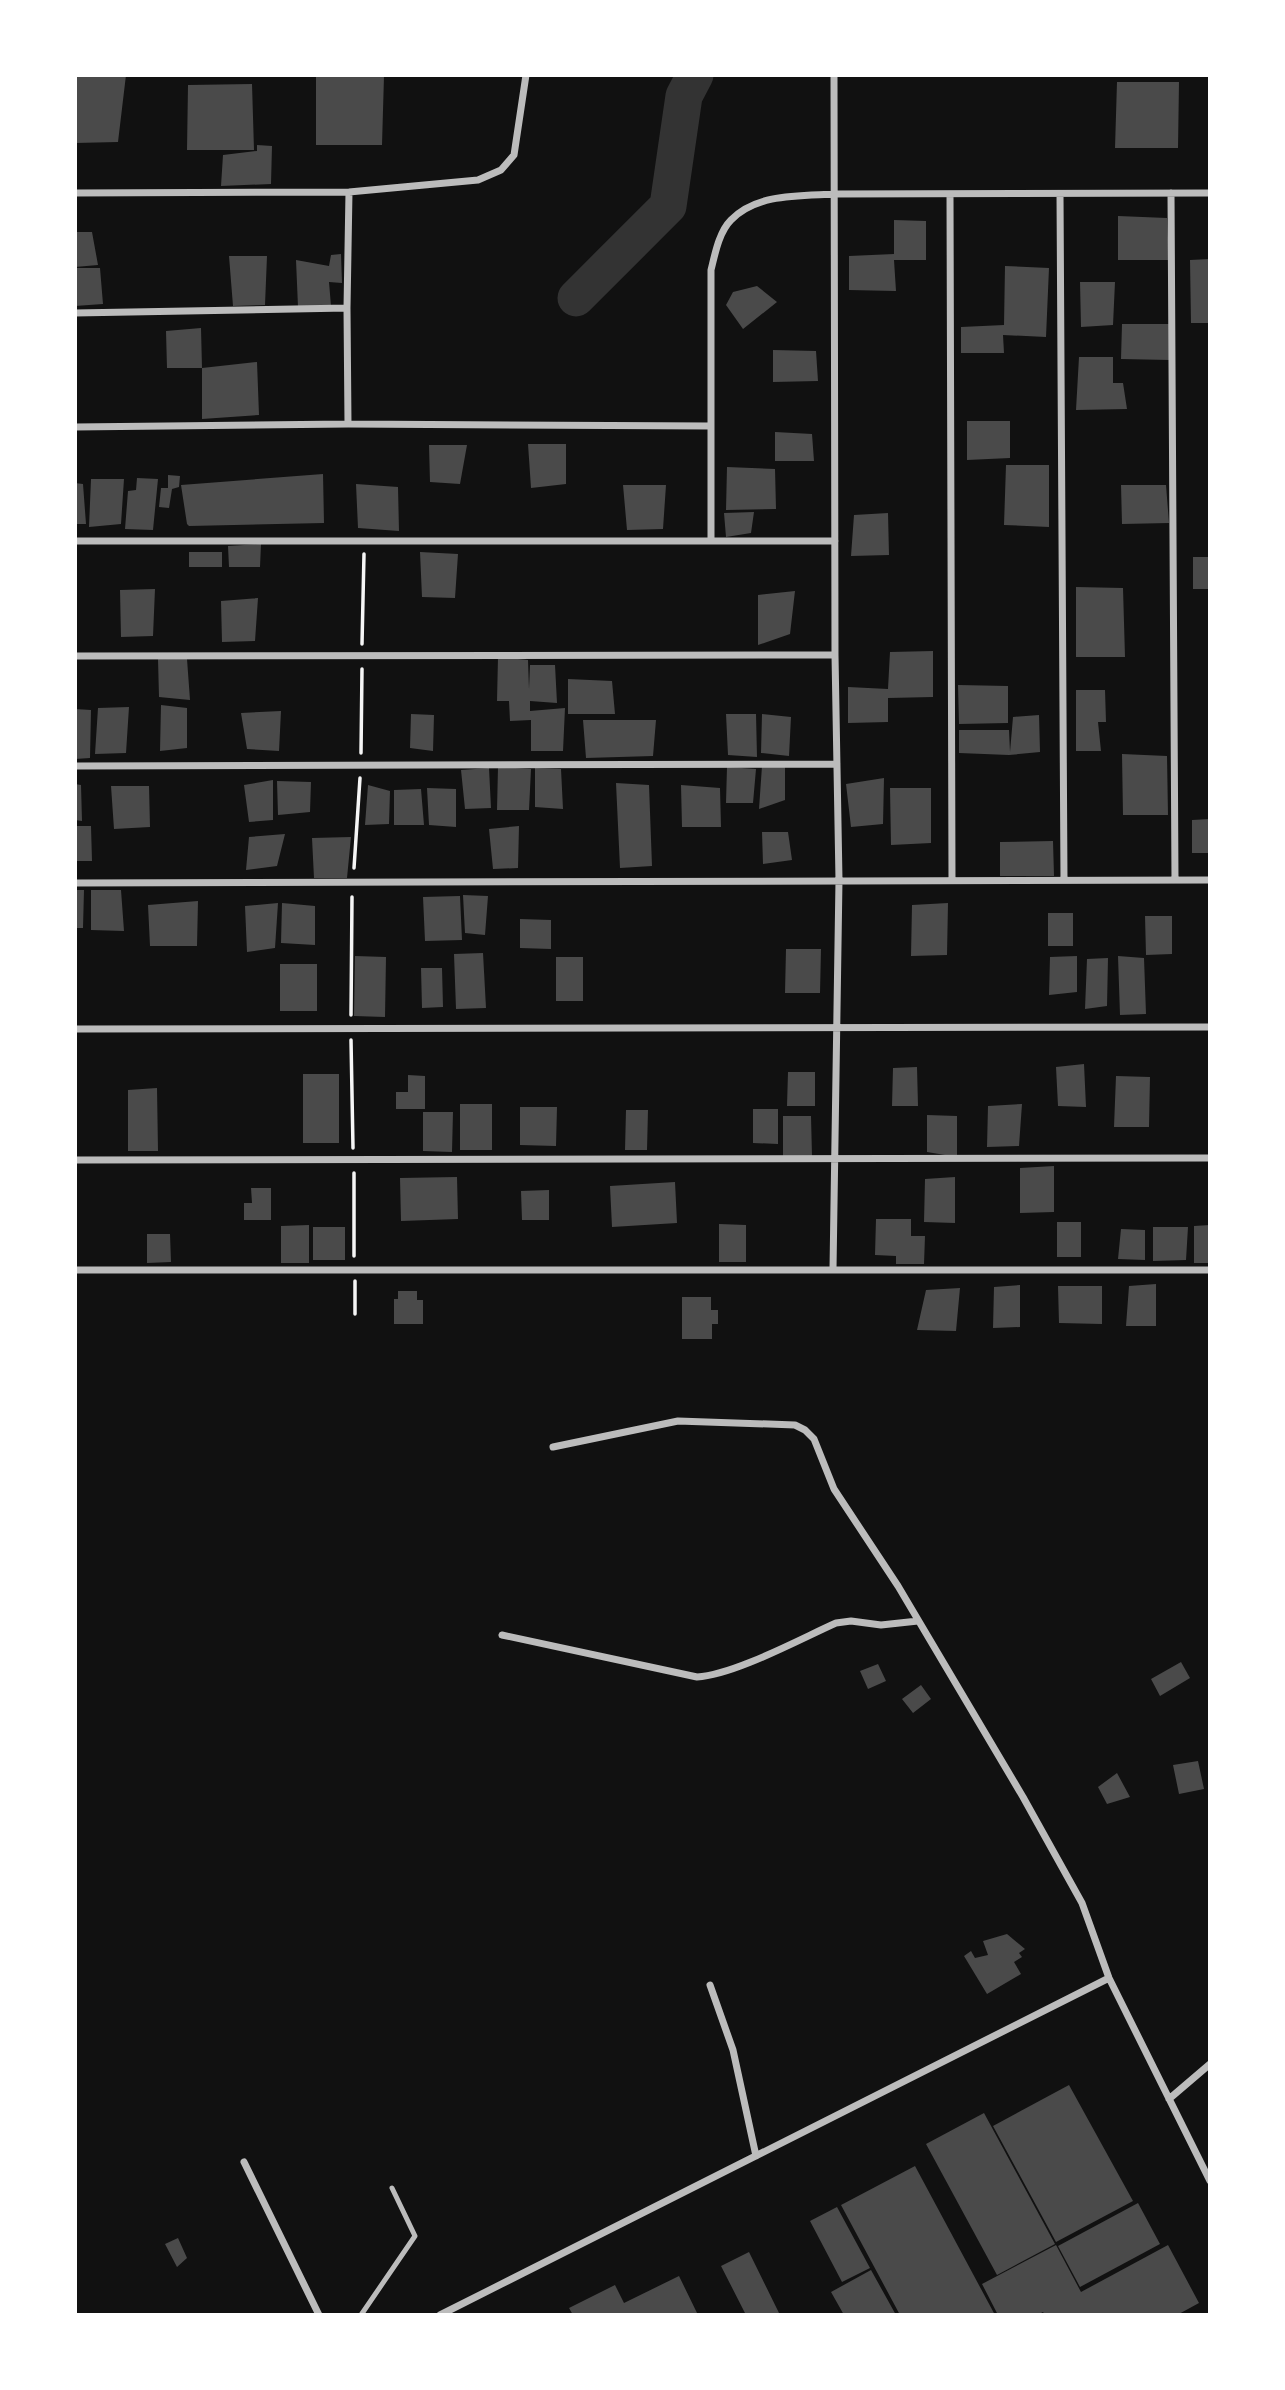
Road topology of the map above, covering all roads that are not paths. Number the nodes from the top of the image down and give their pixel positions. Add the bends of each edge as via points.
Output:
1 (526, 75) edge
2 (834, 75) edge
3 (349, 192) junction
4 (75, 193) edge
5 (1171, 193) junction
6 (1210, 193) edge
7 (835, 194) junction
8 (950, 194) junction
9 (1060, 194) junction
10 (347, 308) junction
11 (75, 313) edge
12 (348, 424) junction
13 (711, 426) junction
14 (75, 427) edge
15 (711, 540) junction
16 (75, 541) edge
17 (835, 541) junction
18 (835, 655) junction
19 (75, 656) edge
20 (837, 764) junction
21 (75, 766) edge
22 (839, 880) junction
23 (952, 880) junction
24 (1064, 880) junction
25 (1175, 880) junction
26 (1210, 880) edge
27 (75, 883) edge
28 (838, 1027) junction
29 (1210, 1027) edge
30 (75, 1029) edge
31 (1210, 1157) edge
32 (835, 1158) junction
33 (75, 1160) edge
34 (75, 1269) edge
35 (833, 1269) junction
36 (1210, 1270) edge
37 (554, 1447) dead end
38 (918, 1621) junction
39 (502, 1635) dead end
40 (1109, 1978) junction
41 (710, 1985) dead end
42 (1210, 2064) edge
43 (1169, 2099) junction
44 (756, 2156) junction
45 (244, 2162) dead end
46 (1210, 2181) edge
47 (392, 2188) dead end
48 (319, 2315) edge
49 (361, 2315) edge
50 (440, 2315) edge

1 - 3 street via 514,155 500,170 478,180
2 - 7 street
3 - 4 street
3 - 10 street
5 - 6 street
5 - 9 street
5 - 25 street
7 - 8 street
7 - 13 street via 778,198 751,205 730,220 711,270
7 - 17 street
8 - 9 street
8 - 23 street
9 - 24 street
10 - 11 street
10 - 12 street
12 - 13 street
12 - 14 street
13 - 15 street
15 - 16 street
15 - 17 street
17 - 18 street
18 - 19 street
18 - 20 street
20 - 21 street
20 - 22 street
22 - 23 street
22 - 27 street
22 - 28 street
23 - 24 street
24 - 25 street
25 - 26 street
28 - 29 street
28 - 30 street
28 - 32 street
31 - 32 street
32 - 33 street
32 - 35 street
34 - 35 street
35 - 36 street
37 - 38 street via 678,1421 795,1425 814,1438 834,1489
38 - 39 street via 836,1623 711,1676
38 - 40 street via 1082,1903
40 - 43 street
40 - 44 street
41 - 44 street via 733,2050
42 - 43 street
43 - 46 street
44 - 50 street
45 - 48 street
47 - 49 lane via 415,2236

